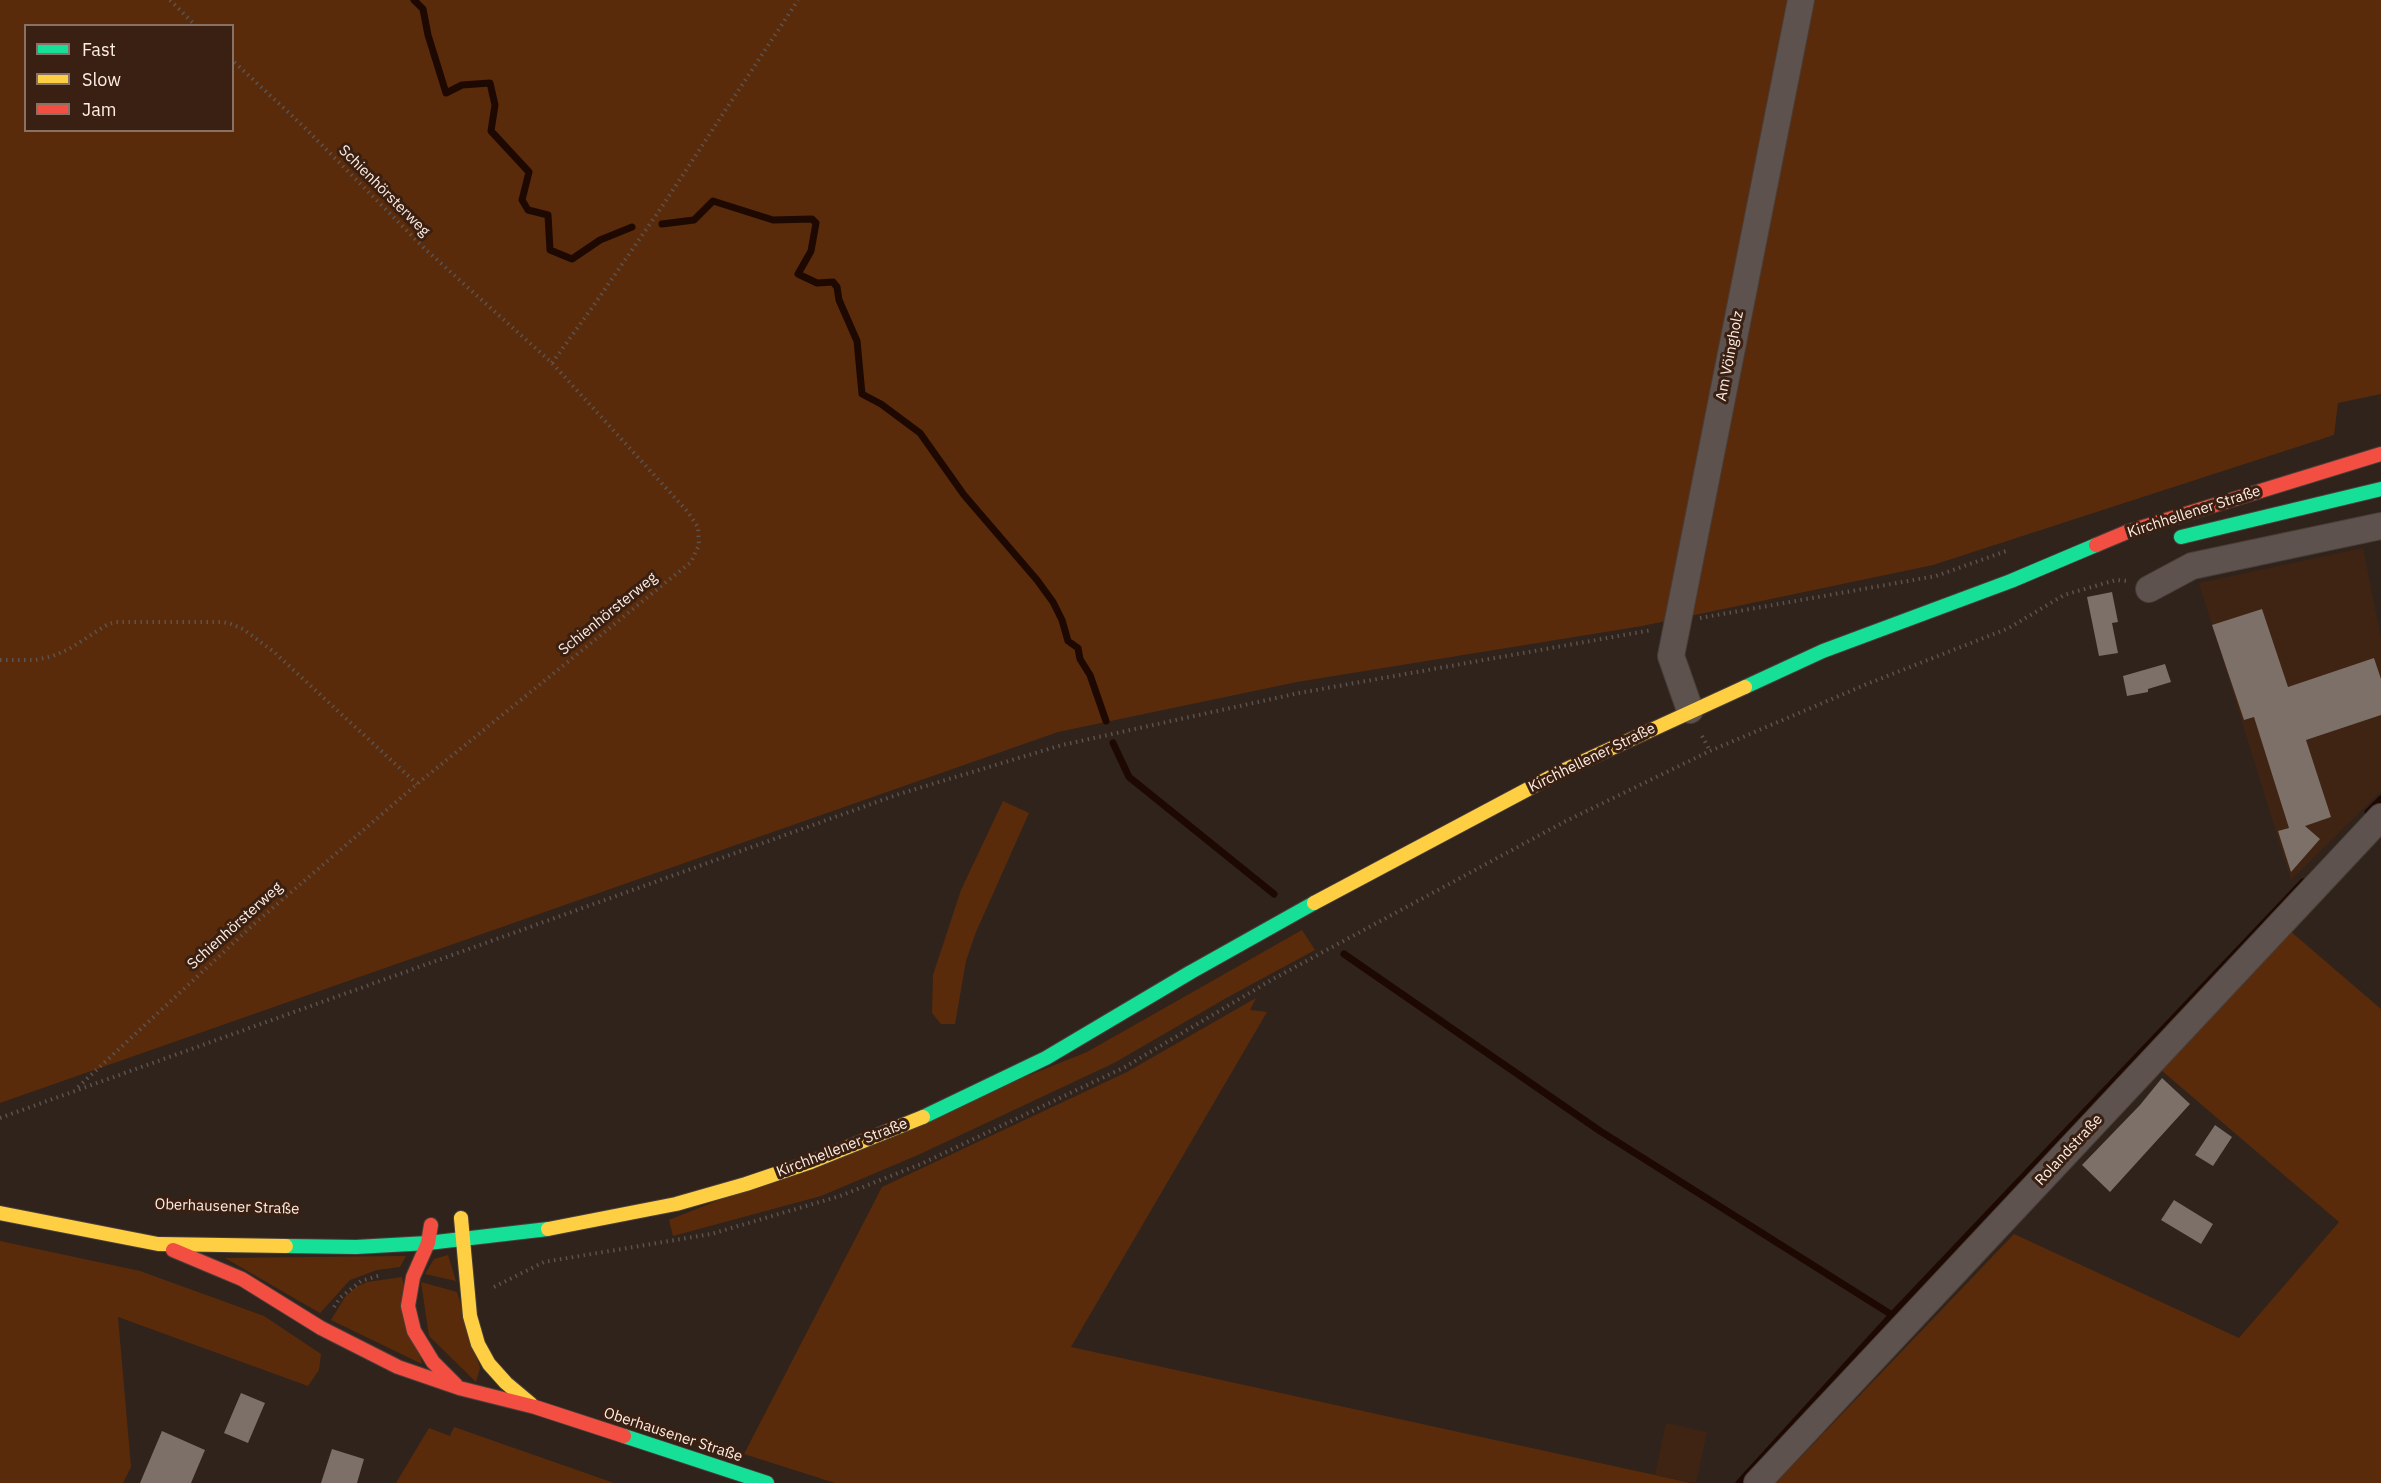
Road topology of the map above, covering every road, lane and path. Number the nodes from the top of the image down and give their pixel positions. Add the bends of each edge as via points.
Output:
1 (170, 0) edge
2 (798, 0) edge
3 (1801, 0) edge
4 (194, 24) edge
5 (234, 62) edge
6 (552, 363) junction
7 (2381, 454) edge
8 (2381, 489) edge
9 (2381, 526) edge
10 (2166, 540) dead end
11 (2019, 546) dead end
12 (2110, 554) dead end
13 (2011, 581) junction
14 (2149, 589) dead end
15 (1677, 622) junction
16 (0, 660) edge
17 (1690, 710) junction
18 (417, 784) junction
19 (2381, 817) edge
20 (1191, 972) junction
21 (1038, 1046) dead end
22 (76, 1089) junction
23 (0, 1118) edge
24 (0, 1213) edge
25 (452, 1219) junction
26 (413, 1222) dead end
27 (463, 1239) junction
28 (428, 1243) junction
29 (158, 1244) junction
30 (459, 1388) junction
31 (535, 1407) junction
32 (767, 1483) edge
33 (1757, 1483) edge

1 - 4 path
2 - 6 path via 663,205
3 - 15 street, Am Vöingholz
5 - 6 path, Schienhörsterweg via 425,249
6 - 18 path, Schienhörsterweg via 687,511 698,527 699,545 691,562
7 - 13 main road, Kirchhellener Straße via 2127,532
8 - 10 main road, Kirchhellener Straße
9 - 14 street via 2192,566
11 - 15 path via 1936,576
12 - 13 main road, Kirchhellener Straße
13 - 17 main road, Kirchhellener Straße via 1823,651
15 - 17 street, Am Vöingholz via 1671,656
15 - 22 path via 1644,632 1299,693 1062,745 899,794
16 - 18 path via 53,657 116,622 231,624 274,652
17 - 20 main road, Kirchhellener Straße via 1562,771
18 - 22 path, Schienhörsterweg via 254,924
19 - 33 street, Rolandstraße
20 - 21 main road, Kirchhellener Straße
20 - 27 main road, Kirchhellener Straße via 1046,1058 920,1119 811,1162 686,1201 621,1216
22 - 23 path, Schienhörsterweg
24 - 29 main road, Oberhausener Straße
25 - 26 main road
25 - 27 main road, Oberhausener Straße
25 - 28 main road
27 - 28 main road, Oberhausener Straße
27 - 31 main road, Oberhausener Straße via 470,1316 478,1344 506,1383
28 - 29 main road, Oberhausener Straße via 356,1247
28 - 30 main road via 413,1277 408,1306 414,1331 433,1362
29 - 30 main road, Oberhausener Straße via 242,1280 377,1357
30 - 31 main road, Oberhausener Straße
31 - 32 main road, Oberhausener Straße

